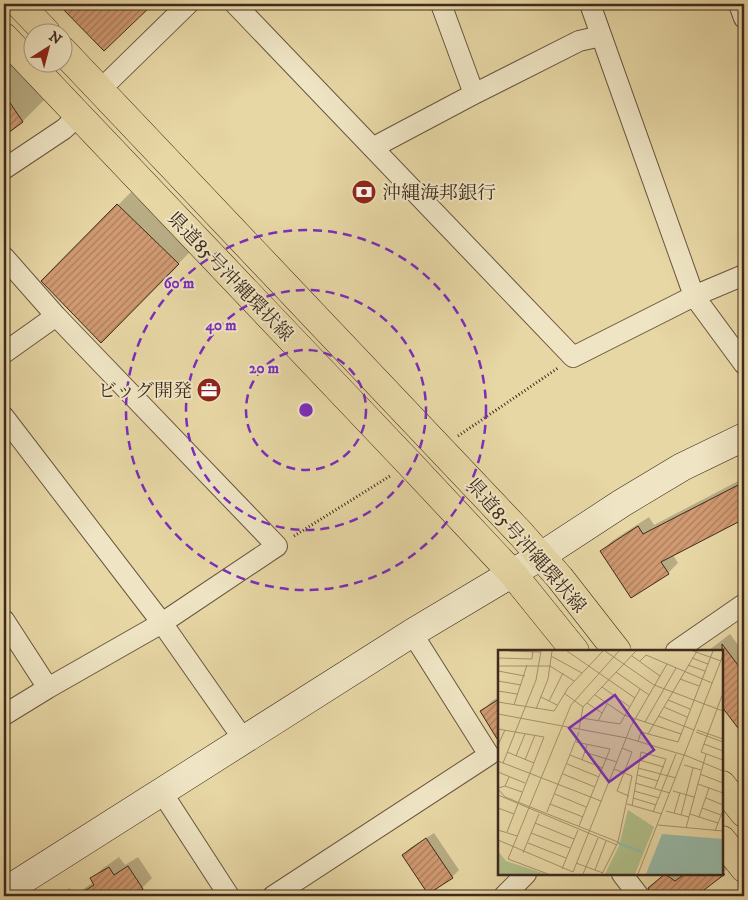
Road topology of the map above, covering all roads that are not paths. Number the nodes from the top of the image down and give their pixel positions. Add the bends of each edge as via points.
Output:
1 (19, 4) edge
2 (188, 4) edge
3 (234, 4) edge
4 (441, 4) edge
5 (590, 4) edge
6 (739, 4) edge
7 (744, 18) edge
8 (36, 22) edge
9 (601, 36) junction
10 (4, 37) edge
11 (72, 61) edge
12 (100, 90) junction
13 (474, 94) junction
14 (78, 116) junction
15 (374, 147) junction
16 (4, 169) edge
17 (4, 256) edge
18 (744, 275) edge
19 (694, 296) junction
20 (56, 316) junction
21 (4, 352) edge
22 (744, 364) edge
23 (4, 417) edge
24 (744, 437) edge
25 (541, 556) junction
26 (512, 573) junction
27 (744, 604) edge
28 (4, 620) edge
29 (162, 623) junction
30 (412, 633) junction
31 (574, 650) edge
32 (616, 650) edge
33 (677, 650) edge
34 (48, 688) junction
35 (4, 716) edge
36 (244, 740) junction
37 (723, 785) edge
38 (161, 791) junction
39 (744, 813) edge
40 (723, 841) edge
41 (744, 868) edge
42 (525, 875) edge
43 (623, 875) edge
44 (4, 892) edge
45 (229, 896) edge
46 (273, 896) edge
47 (504, 896) edge
48 (639, 896) edge

1 - 8 main road
2 - 12 street
3 - 15 street
4 - 13 street
5 - 9 street
6 - 7 street
9 - 13 street via 580,42
9 - 19 street
10 - 14 main road, 県道85号沖縄環状線
11 - 12 main road, 県道85号沖縄環状線
12 - 25 main road, 県道85号沖縄環状線
13 - 15 street
14 - 16 street
14 - 26 main road, 県道85号沖縄環状線
15 - 19 street via 573,357
17 - 20 street
18 - 19 street
19 - 22 street
20 - 21 street
20 - 29 street via 277,546
23 - 29 street
24 - 25 street via 682,467
25 - 26 street
25 - 32 main road, 県道85号沖縄環状線
26 - 30 street
26 - 31 main road, 県道85号沖縄環状線
27 - 33 street
28 - 34 street
29 - 34 street
29 - 36 street
30 - 36 street
30 - 46 street via 489,755
34 - 35 street
36 - 38 street
37 - 39 main road
38 - 44 street
38 - 45 street
40 - 41 main road
42 - 47 street
43 - 48 street

